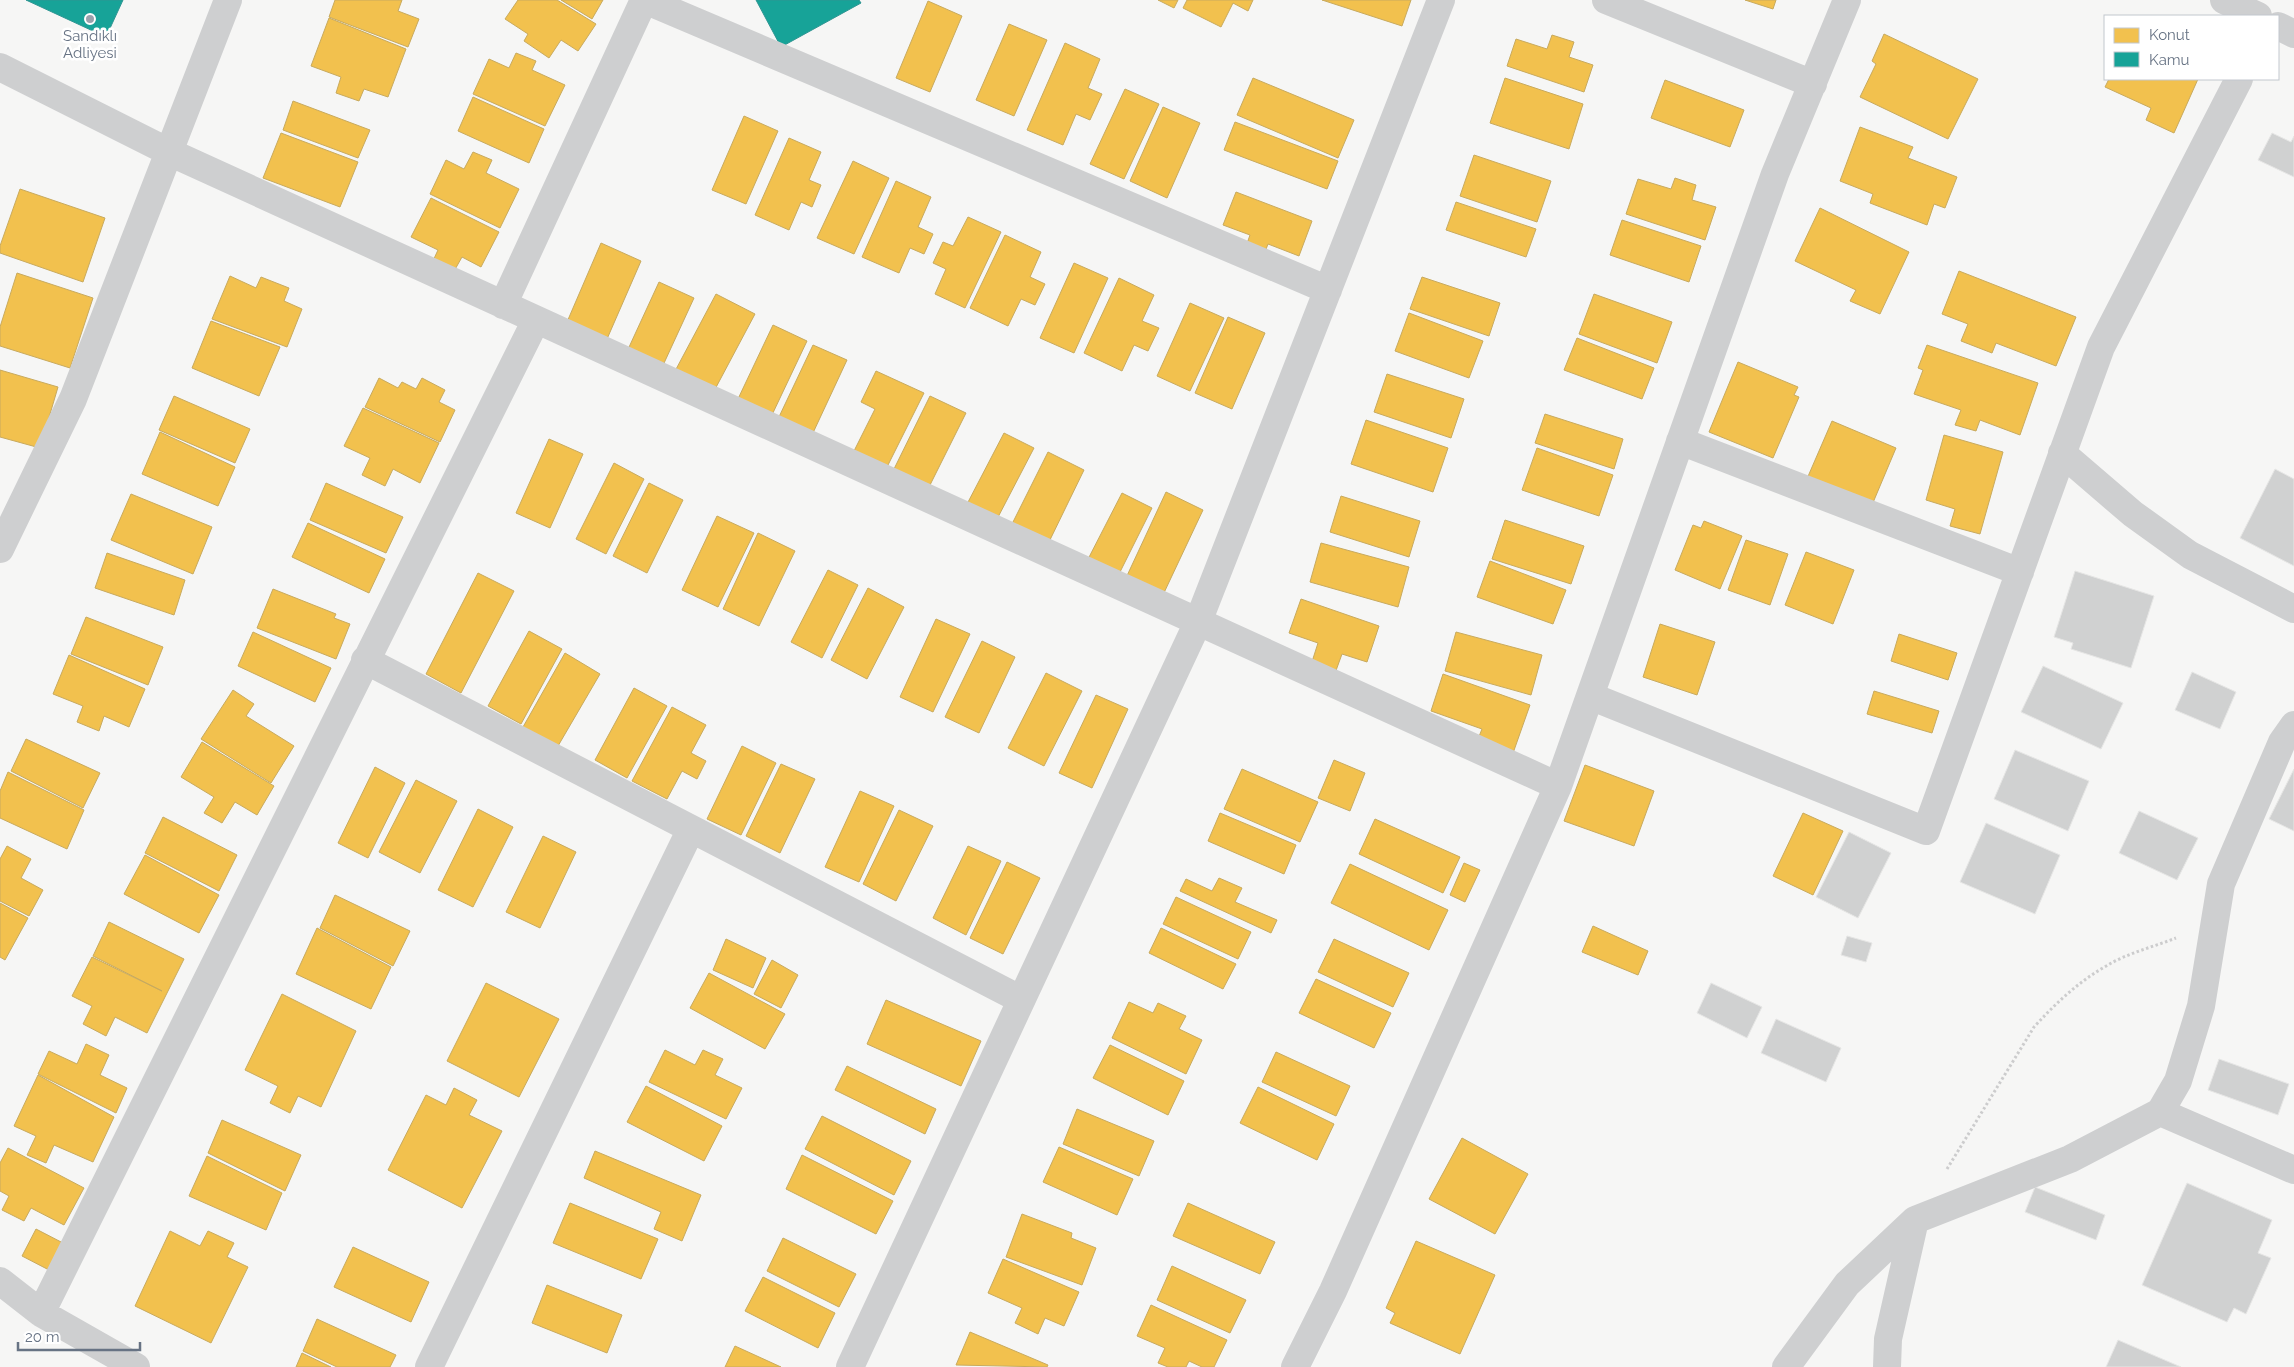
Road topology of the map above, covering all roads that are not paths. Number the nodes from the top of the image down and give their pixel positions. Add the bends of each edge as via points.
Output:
1 (228, 0) edge
2 (645, 0) edge
3 (1441, 0) edge
4 (1606, 0) edge
5 (1848, 0) edge
6 (2224, 0) edge
7 (2256, 15) edge
8 (2279, 26) edge
9 (2294, 34) edge
10 (0, 67) edge
11 (2238, 80) edge
12 (1812, 84) junction
13 (169, 152) junction
14 (1328, 290) junction
15 (503, 305) junction
16 (536, 320) junction
17 (1680, 442) junction
18 (2062, 453) junction
19 (0, 549) edge
20 (2020, 572) junction
21 (2294, 609) edge
22 (1198, 622) junction
23 (365, 660) junction
24 (1590, 696) junction
25 (2294, 725) edge
26 (1558, 786) junction
27 (691, 829) junction
28 (1020, 999) junction
29 (2160, 1112) junction
30 (2294, 1170) edge
31 (1915, 1220) junction
32 (0, 1281) edge
33 (41, 1312) junction
34 (136, 1367) edge
35 (430, 1367) edge
36 (850, 1367) edge
37 (1295, 1367) edge
38 (1786, 1367) edge
39 (1887, 1367) edge

1 - 13 street
2 - 14 street
2 - 15 street
3 - 14 street
4 - 12 street
5 - 12 street
6 - 7 street
8 - 9 street
10 - 13 street
11 - 18 street via 2101,347
12 - 17 street via 1775,174
13 - 15 street
13 - 19 street via 73,400
14 - 22 street
15 - 16 street
16 - 22 street
16 - 23 street
17 - 20 street
17 - 24 street
18 - 20 street
18 - 21 street via 2133,514 2190,555
20 - 24 street via 1926,831
22 - 26 street
22 - 28 street
23 - 27 street
23 - 33 street
24 - 26 street
25 - 29 street via 2282,742 2221,884 2201,1006 2178,1081
26 - 37 street via 1333,1291
27 - 28 street
27 - 35 street
28 - 36 street
29 - 30 street
29 - 31 street via 2070,1160
31 - 38 street via 1847,1284
31 - 39 street via 1888,1339
32 - 33 street
33 - 34 street

